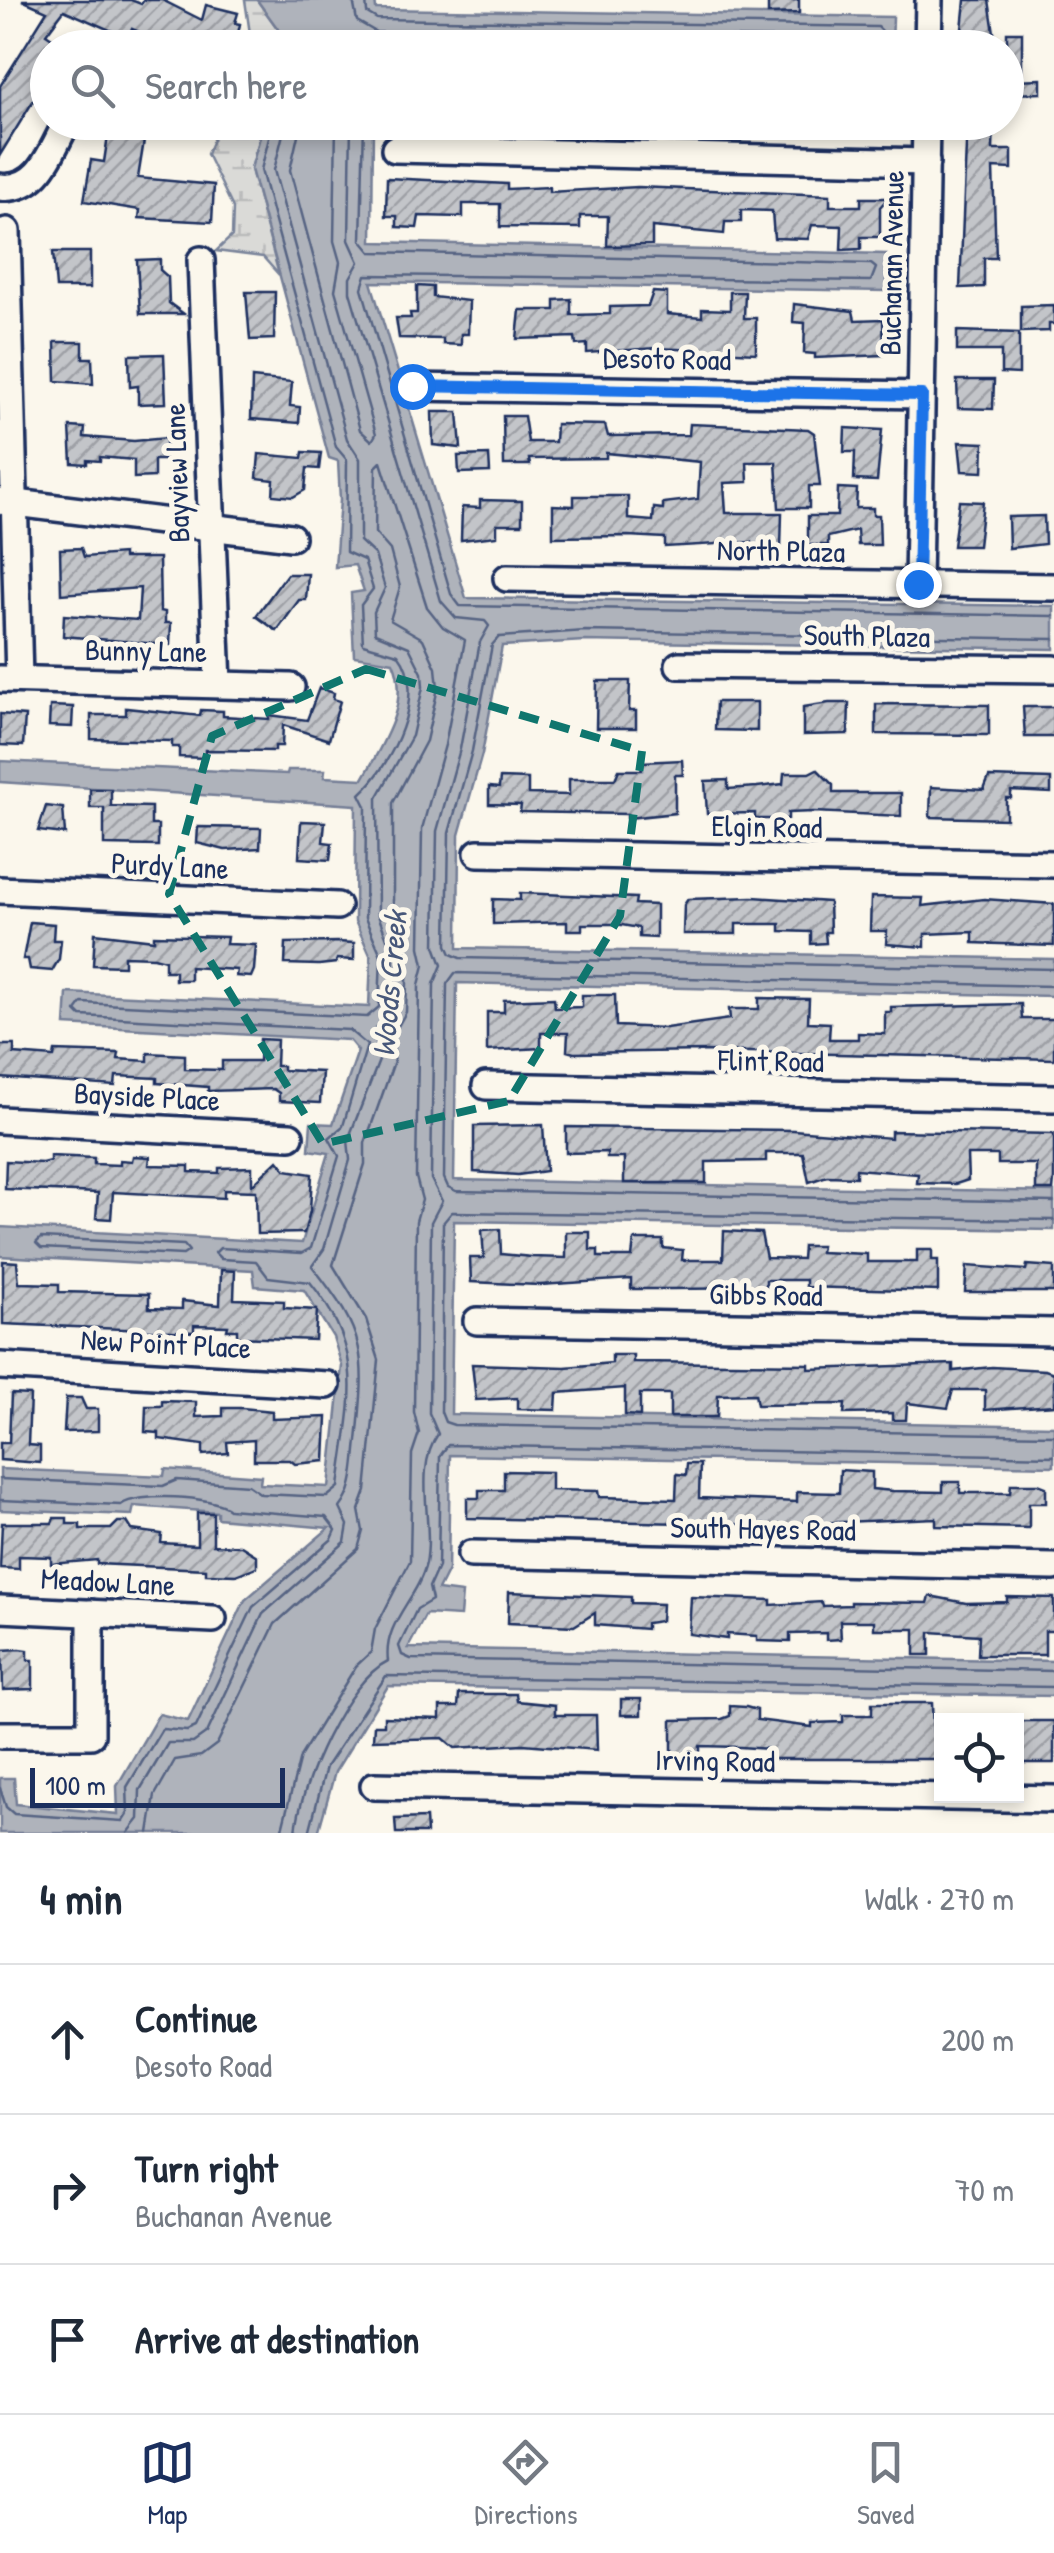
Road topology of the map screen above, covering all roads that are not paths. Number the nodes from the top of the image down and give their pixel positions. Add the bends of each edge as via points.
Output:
1 (928, 0) edge
2 (928, 30) edge
3 (57, 140) edge
4 (926, 140) edge
5 (396, 149) dead end
6 (926, 162) junction
7 (0, 187) edge
8 (7, 231) dead end
9 (202, 260) dead end
10 (412, 386) dead end
11 (922, 395) junction
12 (7, 501) edge
13 (210, 526) junction
14 (291, 537) dead end
15 (507, 578) dead end
16 (918, 584) junction
17 (1054, 587) edge
18 (679, 666) dead end
19 (1054, 670) edge
20 (10, 679) edge
21 (218, 684) junction
22 (291, 687) dead end
23 (478, 853) dead end
24 (1054, 864) edge
25 (0, 890) edge
26 (337, 906) dead end
27 (486, 1086) dead end
28 (1054, 1098) edge
29 (0, 1120) edge
30 (290, 1136) dead end
31 (477, 1321) dead end
32 (1054, 1332) edge
33 (0, 1366) edge
34 (328, 1384) dead end
35 (471, 1554) dead end
36 (1054, 1567) edge
37 (0, 1608) edge
38 (91, 1613) junction
39 (213, 1618) dead end
40 (0, 1735) edge
41 (374, 1786) dead end
42 (1054, 1800) edge

1 - 2 street
3 - 7 street via 26,185
4 - 6 street, Buchanan Avenue
5 - 6 street
6 - 11 street, Buchanan Avenue
8 - 12 street
9 - 13 street, Bayview Lane
10 - 11 street, Desoto Road
11 - 16 street, Buchanan Avenue
12 - 13 street
12 - 20 street
13 - 14 street
13 - 21 street, Bayview Lane
15 - 16 street, North Plaza
16 - 17 street, North Plaza
18 - 19 street, South Plaza
20 - 21 street, Bunny Lane
21 - 22 street, Bunny Lane
23 - 24 street, Elgin Road
25 - 26 street, Purdy Lane
27 - 28 street, Flint Road
29 - 30 street, Bayside Place
31 - 32 street, Gibbs Road
33 - 34 street, New Point Place
35 - 36 street, South Hayes Road
37 - 38 street, Meadow Lane
38 - 39 street, Meadow Lane
38 - 40 street via 91,1735
41 - 42 street, Irving Road

